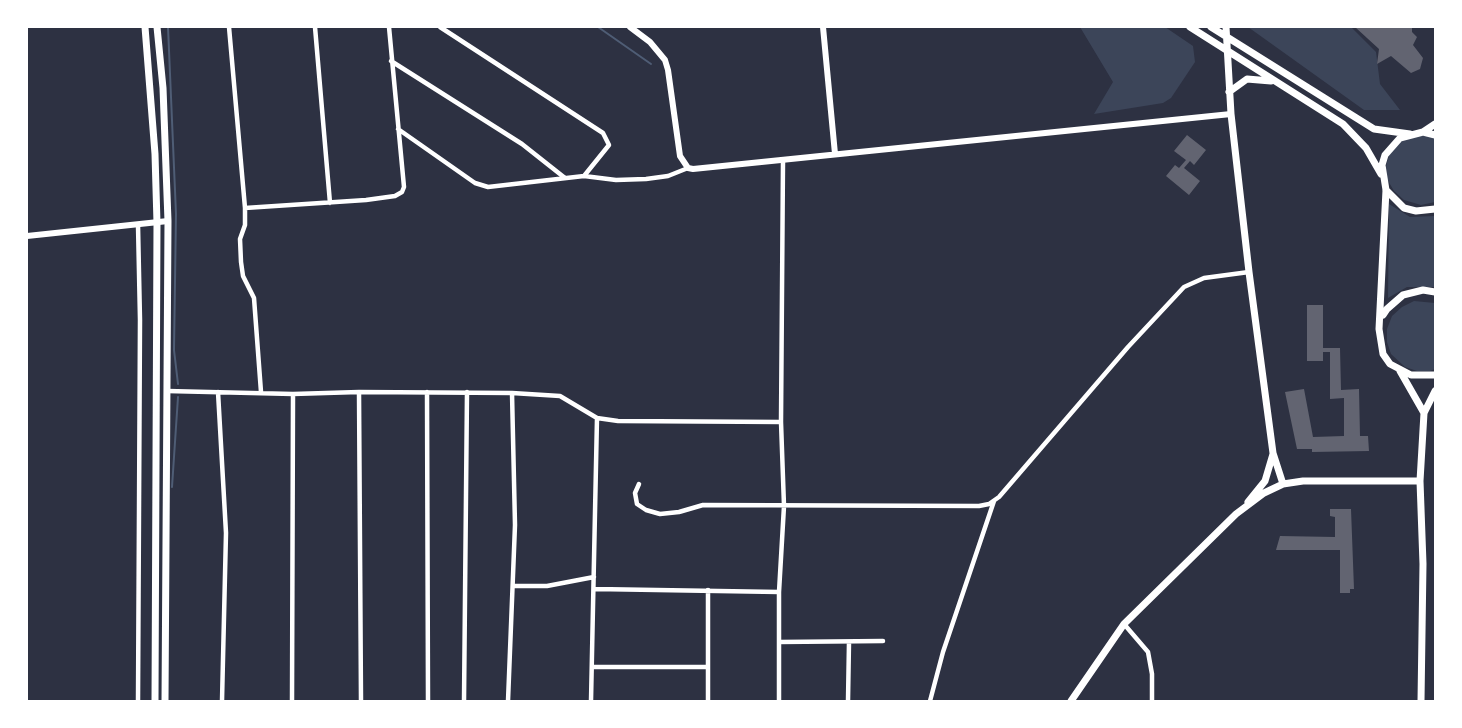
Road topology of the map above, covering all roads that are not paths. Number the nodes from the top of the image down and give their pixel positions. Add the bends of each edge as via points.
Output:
1 (145, 27) edge
2 (157, 27) edge
3 (229, 27) edge
4 (315, 27) edge
5 (389, 27) edge
6 (440, 27) edge
7 (630, 27) edge
8 (823, 27) edge
9 (1190, 27) edge
10 (1211, 27) edge
11 (1226, 27) edge
12 (1227, 38) junction
13 (1226, 50) junction
14 (391, 60) junction
15 (1276, 82) junction
16 (1229, 92) junction
17 (1231, 114) junction
18 (1435, 124) edge
19 (398, 129) junction
20 (1423, 132) junction
21 (1410, 134) junction
22 (1435, 135) edge
23 (835, 154) junction
24 (783, 161) junction
25 (688, 168) junction
26 (584, 176) junction
27 (1382, 176) junction
28 (565, 178) junction
29 (1386, 190) junction
30 (330, 203) junction
31 (245, 208) junction
32 (1435, 209) edge
33 (168, 221) junction
34 (157, 223) junction
35 (138, 225) junction
36 (27, 236) edge
37 (1249, 272) junction
38 (1435, 292) edge
39 (1382, 318) junction
40 (1400, 371) junction
41 (1435, 375) edge
42 (167, 391) junction
43 (1435, 391) edge
44 (218, 392) junction
45 (261, 392) junction
46 (359, 392) junction
47 (427, 392) junction
48 (467, 392) junction
49 (512, 393) junction
50 (293, 394) junction
51 (1424, 413) junction
52 (597, 418) junction
53 (781, 422) junction
54 (1274, 453) junction
55 (1420, 481) junction
56 (639, 483) dead end
57 (1283, 484) junction
58 (994, 501) junction
59 (1247, 504) junction
60 (784, 506) junction
61 (594, 577) junction
62 (513, 586) junction
63 (595, 589) junction
64 (708, 590) junction
65 (779, 592) junction
66 (1124, 624) junction
67 (883, 641) dead end
68 (779, 642) junction
69 (849, 642) junction
70 (592, 667) junction
71 (707, 667) junction
72 (138, 701) edge
73 (155, 701) edge
74 (165, 701) edge
75 (222, 701) edge
76 (292, 701) edge
77 (361, 701) edge
78 (428, 701) edge
79 (464, 701) edge
80 (508, 701) edge
81 (591, 701) edge
82 (708, 701) edge
83 (779, 701) edge
84 (848, 701) edge
85 (930, 701) edge
86 (1071, 701) edge
87 (1152, 701) edge
88 (1421, 701) edge

1 - 34 main road
2 - 33 main road
3 - 31 street
4 - 30 street
5 - 14 street
6 - 26 street via 603,133 609,145
7 - 25 street via 650,42 664,60 680,156
8 - 23 street
9 - 13 main road
10 - 12 main road
11 - 12 main road
12 - 13 main road
12 - 21 main road via 1374,129
13 - 15 main road
13 - 16 main road
14 - 19 street
14 - 28 street via 522,144
15 - 16 main road via 1247,78
15 - 27 main road via 1343,124 1366,148
16 - 17 main road
17 - 23 street
17 - 37 main road
18 - 20 main road
19 - 28 street via 481,185 497,187
19 - 30 street via 402,192
20 - 21 main road
20 - 22 main road
21 - 27 main road via 1391,146 1385,155
23 - 24 street
24 - 25 street
24 - 53 street
25 - 26 street via 668,176 624,181
26 - 28 street
27 - 29 main road
29 - 32 main road via 1404,207 1416,211
29 - 39 main road
30 - 31 street
31 - 45 street via 241,262 254,298
33 - 34 street
33 - 42 main road
34 - 35 street
34 - 73 main road
35 - 36 street
35 - 72 street
37 - 54 main road
37 - 58 street via 1210,276 1184,287
38 - 39 main road via 1423,290 1403,295
39 - 40 main road via 1379,329 1383,354
40 - 41 main road via 1423,377
40 - 51 main road
42 - 44 street
42 - 74 main road
43 - 51 main road
44 - 45 street
44 - 75 street via 226,533
45 - 50 street
46 - 47 street
46 - 50 street
46 - 77 street
47 - 48 street
47 - 78 street
48 - 49 street
48 - 79 street
49 - 52 street via 560,396
49 - 62 street
50 - 76 street
51 - 55 main road
52 - 53 street via 632,422
52 - 61 street
53 - 60 street
54 - 57 main road
54 - 59 main road via 1265,481
55 - 57 main road
55 - 88 main road
56 - 60 street via 637,504 660,514 703,505
57 - 59 main road
58 - 60 street via 980,506
58 - 85 street
59 - 66 main road
60 - 65 street
61 - 62 street via 540,587
61 - 63 street
62 - 80 street
63 - 64 street
63 - 70 street
64 - 65 street
64 - 71 street
65 - 68 street
66 - 86 main road
66 - 87 street via 1148,652
67 - 69 street
68 - 69 street
68 - 83 street
69 - 84 street
70 - 71 street
70 - 81 street
71 - 82 street

